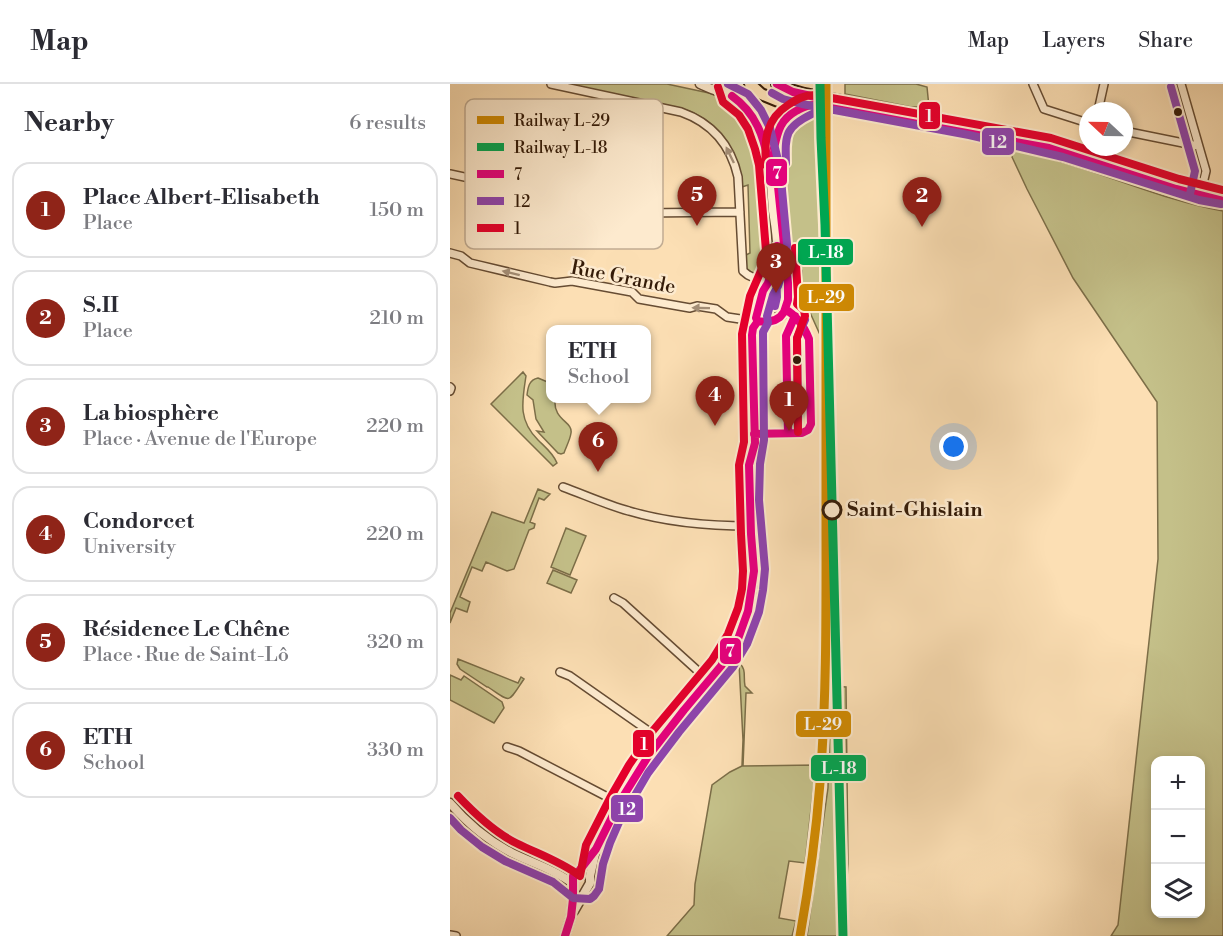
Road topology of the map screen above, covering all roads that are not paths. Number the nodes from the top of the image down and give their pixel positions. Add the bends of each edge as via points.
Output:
1 (551, 84) edge
2 (700, 84) edge
3 (718, 84) edge
4 (750, 84) edge
5 (1032, 84) edge
6 (1104, 84) edge
7 (1181, 84) edge
8 (728, 85) edge
9 (779, 85) edge
10 (732, 96) junction
11 (621, 99) edge
12 (812, 102) junction
13 (1100, 102) edge
14 (786, 103) junction
15 (663, 108) edge
16 (784, 120) junction
17 (1079, 120) edge
18 (766, 123) junction
19 (1133, 133) edge
20 (1198, 146) junction
21 (774, 148) junction
22 (450, 174) edge
23 (465, 177) edge
24 (1201, 193) junction
25 (1223, 194) edge
26 (1223, 201) edge
27 (740, 212) junction
28 (663, 213) edge
29 (450, 254) edge
30 (767, 283) junction
31 (788, 283) junction
32 (757, 320) junction
33 (563, 487) dead end
34 (750, 526) junction
35 (614, 598) dead end
36 (560, 672) dead end
37 (709, 681) junction
38 (660, 740) junction
39 (507, 747) dead end
40 (450, 803) edge
41 (619, 803) junction
42 (596, 849) junction
43 (578, 872) junction
44 (558, 873) junction
45 (590, 876) junction
46 (572, 884) junction
47 (586, 889) junction
48 (571, 916) junction
49 (450, 935) edge
50 (456, 936) edge
51 (565, 936) edge

11 -> 1 street
2 - 10 street
3 - 8 street
4 - 14 main road via 767,97
5 - 17 street via 1044,109
6 - 13 street
7 - 20 street
8 - 10 street
8 - 18 street via 750,101
9 - 12 main road
9 - 14 street
10 - 30 street via 755,119 767,154 777,252
12 - 14 main road
12 - 16 street
12 - 24 main road via 1066,147
14 - 16 street
27 -> 15 street via 734,162 720,138 703,123
16 - 18 street via 773,125
16 - 21 street
18 - 21 street
19 - 20 street
20 - 24 street via 1206,171
21 - 31 street
22 - 23 street
24 - 25 main road
24 - 26 main road
27 - 28 street
27 - 30 street via 743,271
32 -> 29 street, Rue Grande via 727,317 716,309 639,299 632,292 572,281 555,283 470,263
30 - 31 street via 775,278
30 - 32 street
31 - 32 street via 788,304 781,316 776,321
32 - 34 street via 752,335 754,442 749,461
33 - 34 street via 659,519
34 - 37 street via 754,571 748,611 738,639
35 - 37 street
36 - 38 street
37 - 38 street
38 - 41 street
39 - 41 street
40 - 44 street via 488,838
41 - 42 street
42 - 43 street
42 - 45 street
43 - 44 street
43 - 45 street
43 - 46 street via 572,877
44 - 46 street
45 - 47 street
46 - 47 street via 579,890
46 - 48 street
47 - 48 street
48 - 51 street
49 - 50 street

